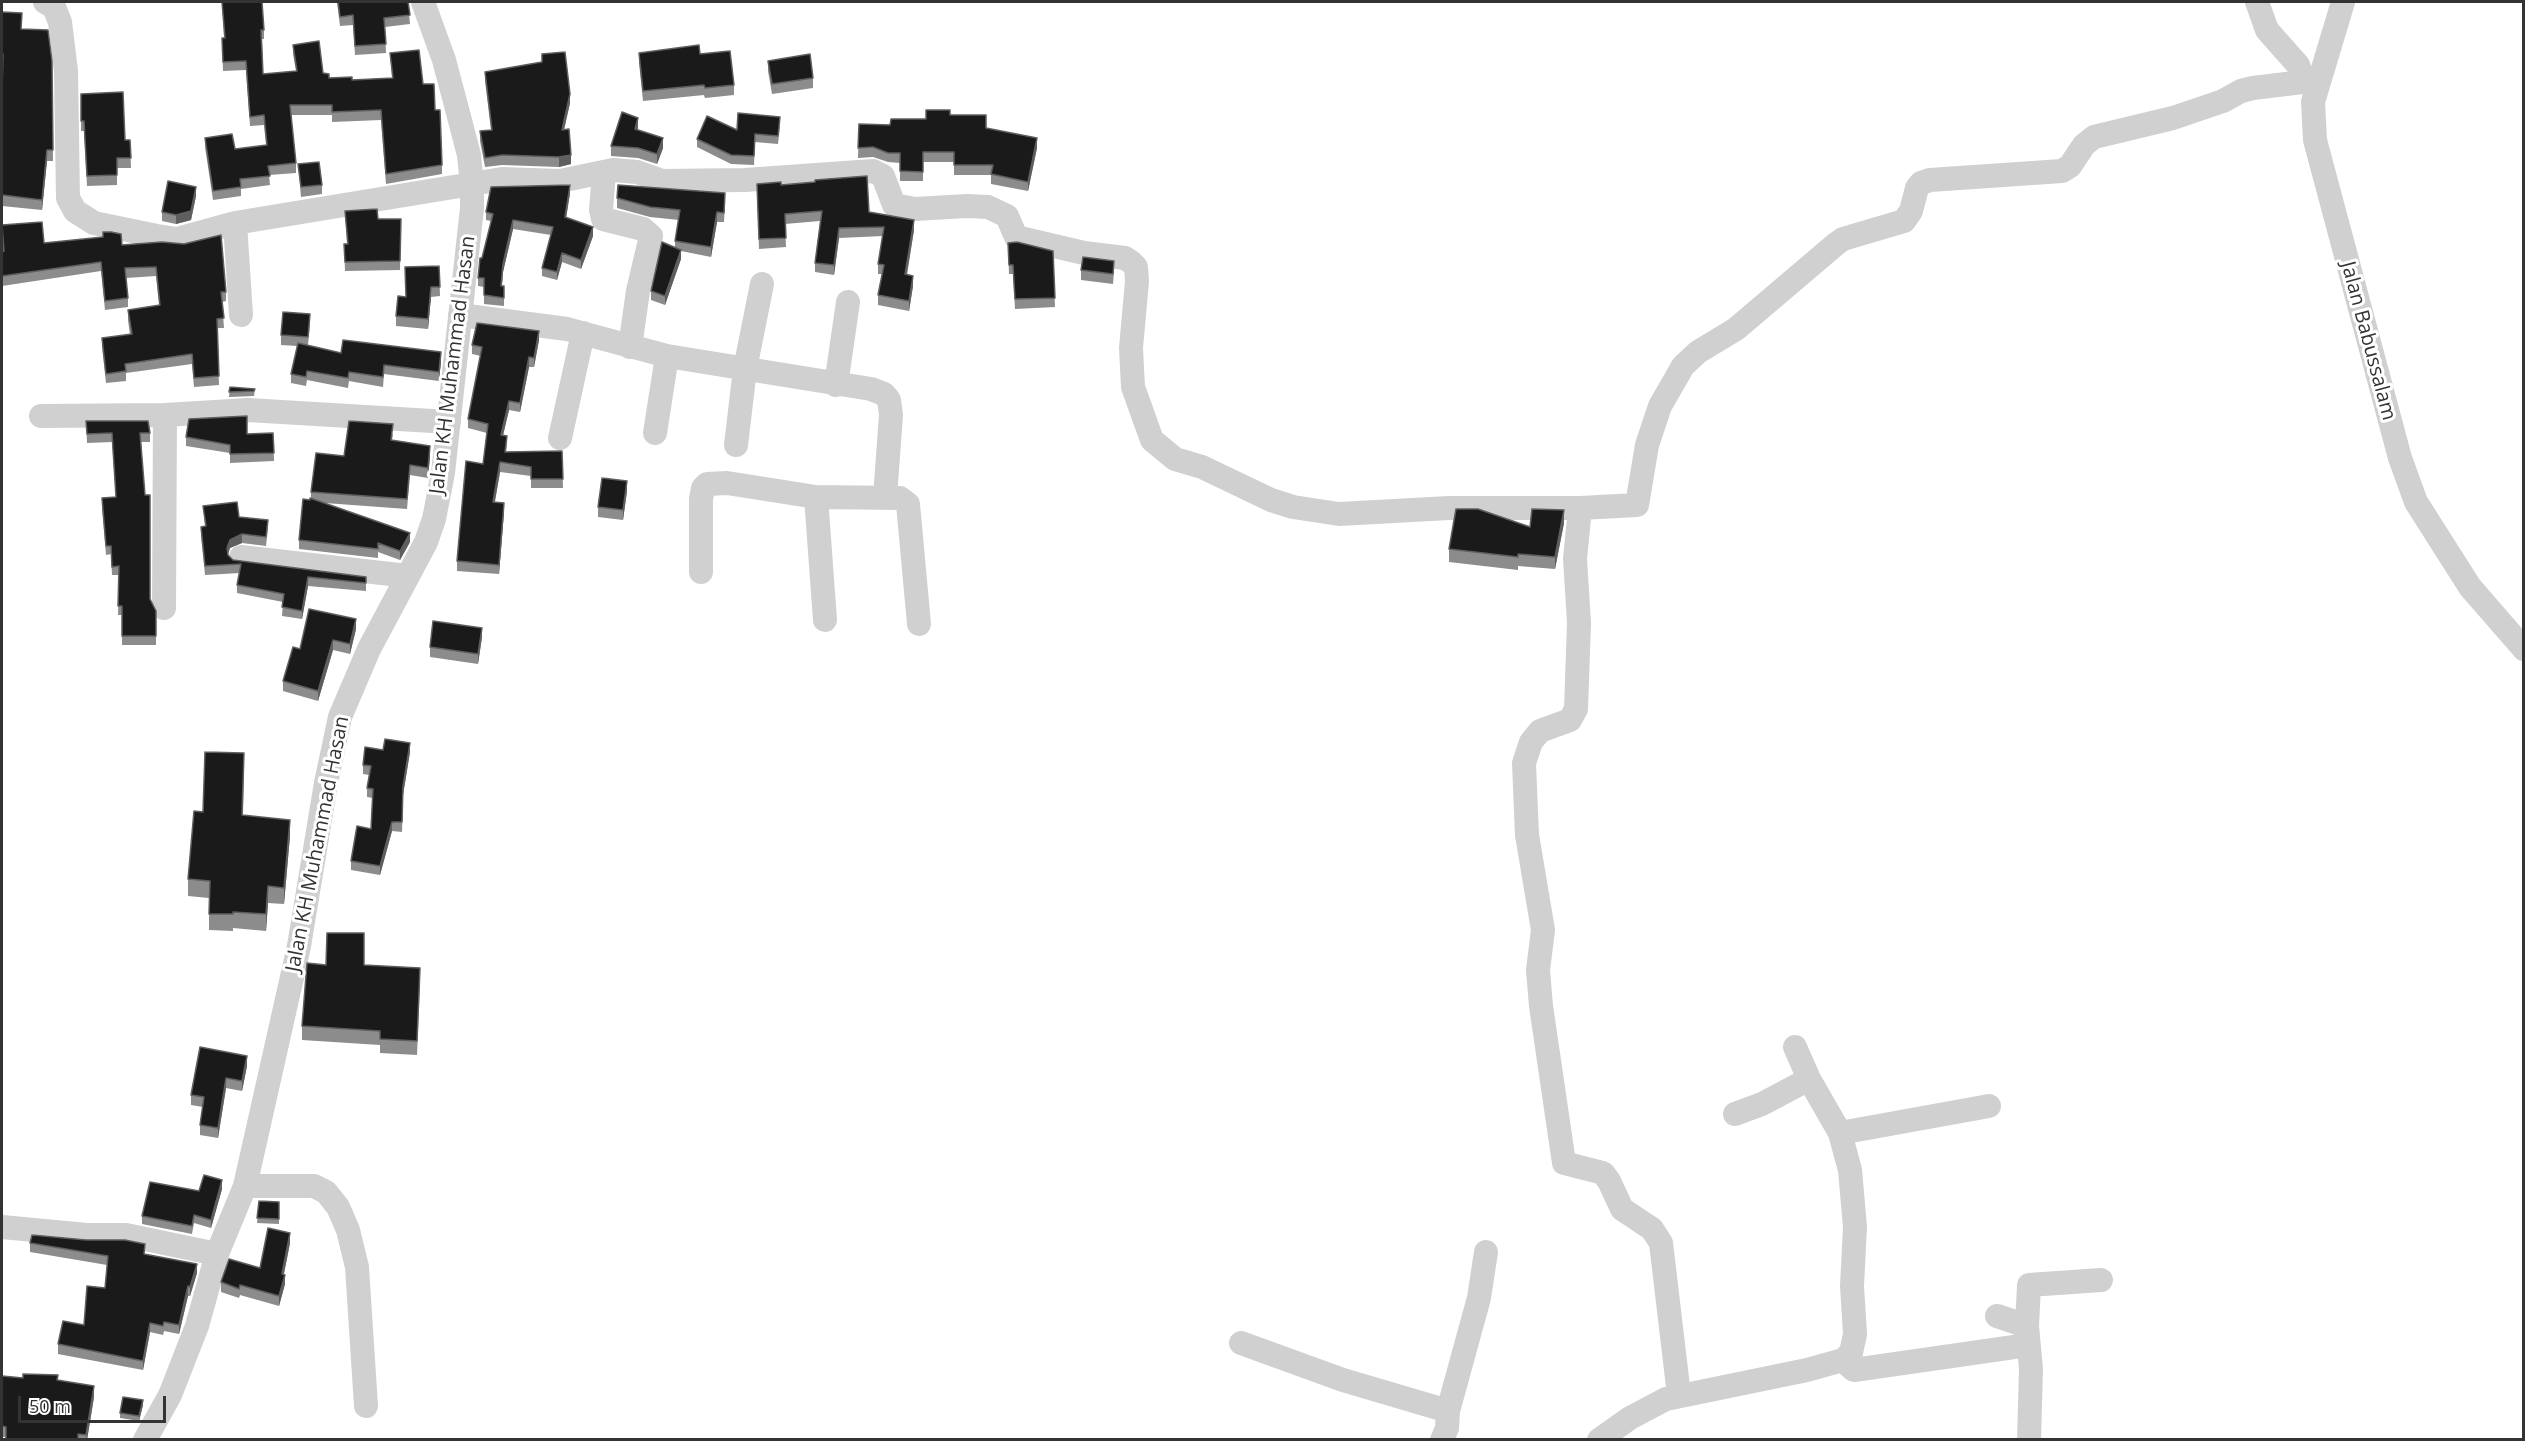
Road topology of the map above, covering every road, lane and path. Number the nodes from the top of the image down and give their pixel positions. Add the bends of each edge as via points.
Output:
1 (45, 2) edge
2 (423, 2) edge
3 (2257, 2) edge
4 (2343, 2) edge
5 (2312, 81) junction
6 (604, 172) junction
7 (472, 186) junction
8 (235, 223) junction
9 (762, 284) dead end
10 (848, 302) dead end
11 (241, 315) dead end
12 (460, 315) junction
13 (583, 333) junction
14 (630, 347) junction
15 (667, 356) junction
16 (745, 369) junction
17 (836, 385) junction
18 (165, 415) junction
19 (40, 416) dead end
20 (449, 422) junction
21 (655, 433) dead end
22 (560, 438) dead end
23 (736, 444) dead end
24 (816, 496) junction
25 (885, 497) junction
26 (1580, 508) junction
27 (241, 556) dead end
28 (701, 572) dead end
29 (408, 576) junction
30 (164, 608) dead end
31 (825, 620) dead end
32 (919, 624) dead end
33 (2523, 649) edge
34 (1795, 1047) dead end
35 (1809, 1079) junction
36 (1989, 1106) dead end
37 (1735, 1114) dead end
38 (1840, 1133) junction
39 (245, 1186) junction
40 (2, 1227) edge
41 (1486, 1252) dead end
42 (217, 1254) junction
43 (2101, 1280) dead end
44 (1997, 1316) dead end
45 (2028, 1335) junction
46 (1241, 1343) dead end
47 (1843, 1360) junction
48 (1679, 1395) junction
49 (366, 1406) dead end
50 (1448, 1411) junction
51 (145, 1440) edge
52 (1442, 1440) edge
53 (1599, 1440) edge
54 (2029, 1440) edge

1 - 8 street via 54,8 60,22 66,71 68,198 75,211 94,222 177,239
2 - 7 street, Jalan KH Muhammad Hasan via 455,99 469,155
3 - 5 street via 2267,30
4 - 5 street, Jalan Babussalam
5 - 26 street via 2241,91 2173,118 2094,137 2062,171 1921,183 1904,221 1843,239 1736,329 1683,366 1660,406 1647,445 1637,505
5 - 33 street, Jalan Babussalam via 2315,140 2407,480 2416,502 2470,587
6 - 7 street via 560,181 502,179
6 - 14 street via 603,219 642,229 651,236
6 - 26 street via 637,172 662,181 873,171 883,176 894,206 987,207 1007,216 1016,237 1125,258 1137,273 1131,348 1133,387 1152,440 1175,459 1202,467 1271,500 1339,514 1449,508
7 - 8 street
7 - 12 street, Jalan KH Muhammad Hasan
8 - 11 street
9 - 16 street
10 - 17 street
12 - 13 street
12 - 20 street, Jalan KH Muhammad Hasan
13 - 14 street
13 - 22 street
14 - 15 street
15 - 16 street
15 - 21 street
16 - 17 street
16 - 23 street
17 - 25 street via 871,389 889,399
18 - 19 street
18 - 20 street via 248,410
18 - 30 street
20 - 29 street, Jalan KH Muhammad Hasan via 434,519
24 - 25 street
24 - 28 street via 727,483 707,484 701,499
24 - 31 street
25 - 32 street via 900,498 908,504
26 - 48 street via 1575,559 1580,622 1576,709 1570,720 1540,731 1531,742 1524,763 1527,835 1543,930 1538,970 1540,1006 1564,1163 1603,1173 1622,1209 1652,1229 1661,1243
27 - 29 street
29 - 39 street, Jalan KH Muhammad Hasan via 369,649 340,717 300,946
34 - 35 street
35 - 37 street
35 - 38 street
36 - 38 street
38 - 47 street via 1850,1170 1855,1227 1855,1334 1851,1353
39 - 42 street, Jalan KH Muhammad Hasan
39 - 49 street via 314,1186 326,1192 338,1207 357,1267
40 - 42 street via 126,1235
41 - 50 street via 1479,1298
42 - 51 street, Jalan KH Muhammad Hasan via 197,1326 170,1395
43 - 45 street via 2029,1285
44 - 45 street
45 - 47 street via 1854,1370
45 - 54 street
46 - 50 street via 1343,1380
47 - 48 street via 1761,1381
48 - 53 street via 1655,1403
50 - 52 street

